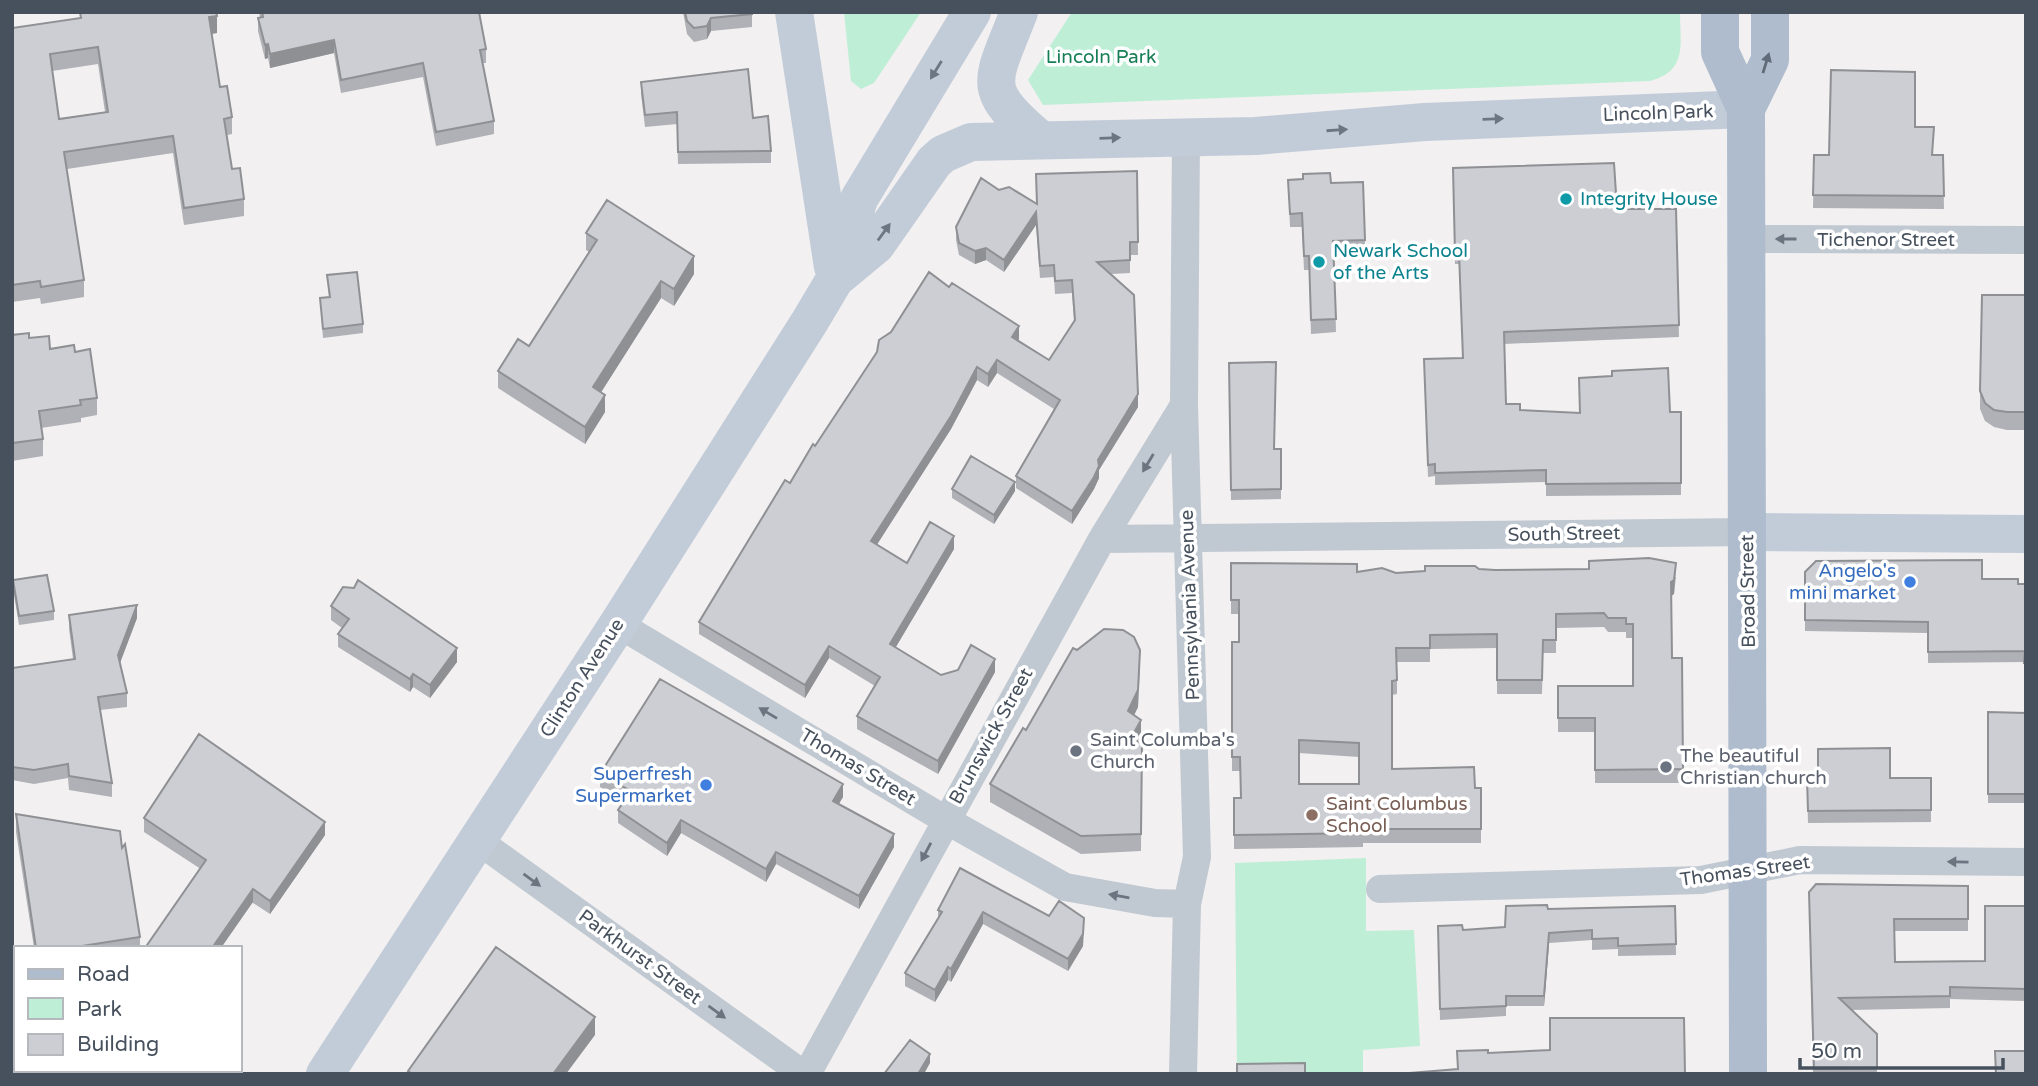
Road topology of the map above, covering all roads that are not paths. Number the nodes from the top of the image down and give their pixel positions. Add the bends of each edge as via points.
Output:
1 (794, 12) edge
2 (972, 12) edge
3 (1019, 12) edge
4 (1720, 12) edge
5 (1770, 12) edge
6 (1746, 109) junction
7 (1186, 136) junction
8 (1041, 140) junction
9 (1745, 239) junction
10 (2026, 240) edge
11 (835, 279) junction
12 (1184, 405) junction
13 (1748, 532) junction
14 (2026, 534) edge
15 (1188, 538) junction
16 (1101, 539) junction
17 (618, 624) junction
18 (944, 819) junction
19 (477, 840) junction
20 (2026, 862) edge
21 (1747, 871) junction
22 (1380, 889) dead end
23 (1187, 904) junction
24 (325, 1074) edge
25 (805, 1074) edge
26 (1183, 1074) edge
27 (1748, 1074) edge

1 - 11 main road
2 -> 11 main road via 859,199
3 - 8 main road via 996,73 996,89 1004,108
4 - 6 main road, Broad Street via 1720,52
6 -> 5 main road, Broad Street via 1770,60
7 -> 6 main road, Lincoln Park
6 - 9 main road, Broad Street
8 -> 7 main road, Lincoln Park
7 - 12 street, Pennsylvania Avenue
11 -> 8 main road, Lincoln Park via 876,245 943,154 971,142
10 -> 9 street, Tichenor Street
9 - 13 main road, Broad Street
11 - 17 main road, Clinton Avenue
12 - 15 street, Pennsylvania Avenue
12 -> 16 street, Brunswick Street
13 - 14 main road, South Street
13 - 15 street, South Street
13 - 21 main road, Broad Street
15 - 16 street, South Street
15 - 23 street, Pennsylvania Avenue via 1197,857
16 - 18 street, Brunswick Street
18 -> 17 street, Thomas Street
17 - 19 main road, Clinton Avenue
23 -> 18 street, Thomas Street via 1065,887
18 -> 25 street, Brunswick Street
19 - 24 main road, Clinton Avenue
19 -> 25 street, Parkhurst Street
20 -> 21 street, Thomas Street via 1800,860
21 - 22 street, Thomas Street via 1701,880
21 - 27 main road, Broad Street
23 - 26 street, Pennsylvania Avenue

